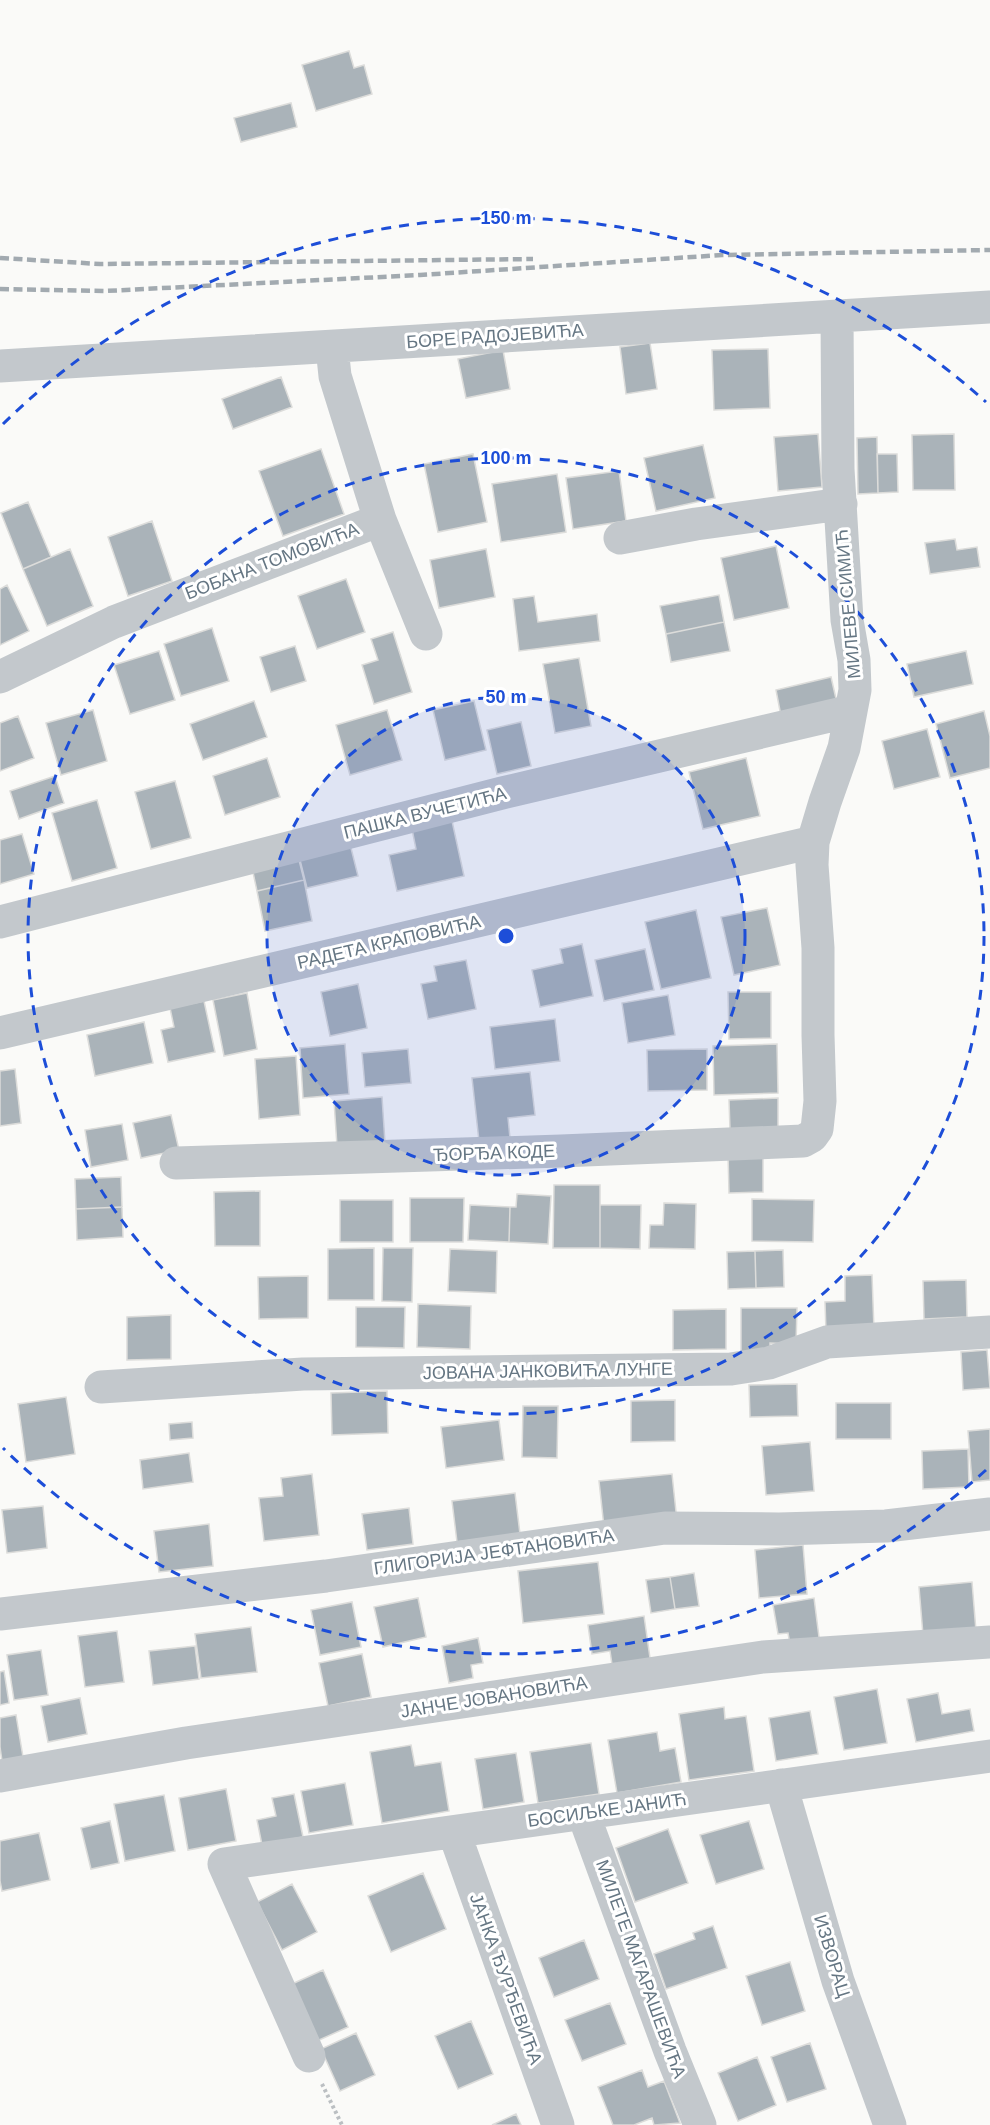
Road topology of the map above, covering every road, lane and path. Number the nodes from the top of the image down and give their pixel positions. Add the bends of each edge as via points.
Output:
1 (990, 307) edge
2 (837, 316) junction
3 (332, 347) junction
4 (0, 366) edge
5 (841, 504) junction
6 (380, 520) junction
7 (620, 538) dead end
8 (426, 634) dead end
9 (0, 677) edge
10 (851, 711) junction
11 (813, 842) junction
12 (0, 922) edge
13 (0, 1033) edge
14 (812, 1136) joint
15 (176, 1163) dead end
16 (990, 1332) edge
17 (101, 1387) dead end
18 (990, 1515) edge
19 (0, 1614) edge
20 (990, 1642) edge
21 (990, 1756) edge
22 (0, 1776) edge
23 (781, 1785) junction
24 (583, 1813) junction
25 (454, 1832) junction
26 (309, 2056) joint
27 (342, 2125) edge
28 (558, 2125) edge
29 (700, 2125) edge
30 (890, 2125) edge

1 - 2 street, БОРЕ РАДОЈЕВИЋА
2 - 3 street, БОРЕ РАДОЈЕВИЋА
2 - 5 street, МИЛЕВЕ СИМИЋ
3 - 4 street, БОРЕ РАДОЈЕВИЋА
3 - 6 street, БОБАНА ТОМОВИЋА via 335,376
5 - 7 street
5 - 10 street, МИЛЕВЕ СИМИЋ via 847,620 854,660
6 - 8 street
6 - 9 street, БОБАНА ТОМОВИЋА via 114,622
10 - 11 street, МИЛЕВЕ СИМИЋ via 844,748
10 - 12 street, ПАШКА ВУЧЕТИЋА via 491,796
11 - 13 street, РАДЕТА КРАПОВИЋА
11 - 14 street, МИЛЕВЕ СИМИЋ via 820,1101 817,1129
14 - 15 street, ЂОРЂА КОДЕ via 803,1141
16 - 17 street, ЈОВАНА ЈАНКОВИЋА ЛУНГЕ via 827,1342 769,1364 731,1369 303,1374
18 - 19 street, ГЛИГОРИЈА ЈЕФТАНОВИЋА via 886,1526 665,1528 326,1576
20 - 22 street, ЈАНЧЕ ЈОВАНОВИЋА via 763,1657 186,1743
21 - 23 street, БОСИЉКЕ ЈАНИЋ
23 - 24 street, БОСИЉКЕ ЈАНИЋ
23 - 30 street, ИЗВОРАЦ via 838,1981
24 - 25 street, БОСИЉКЕ ЈАНИЋ
24 - 29 street, МИЛЕТЕ МАГАРАШЕВИЋА
25 - 26 street, БОСИЉКЕ ЈАНИЋ via 224,1864
25 - 28 street, ЈАНКА ЂУРЂЕВИЋА
26 - 27 path

